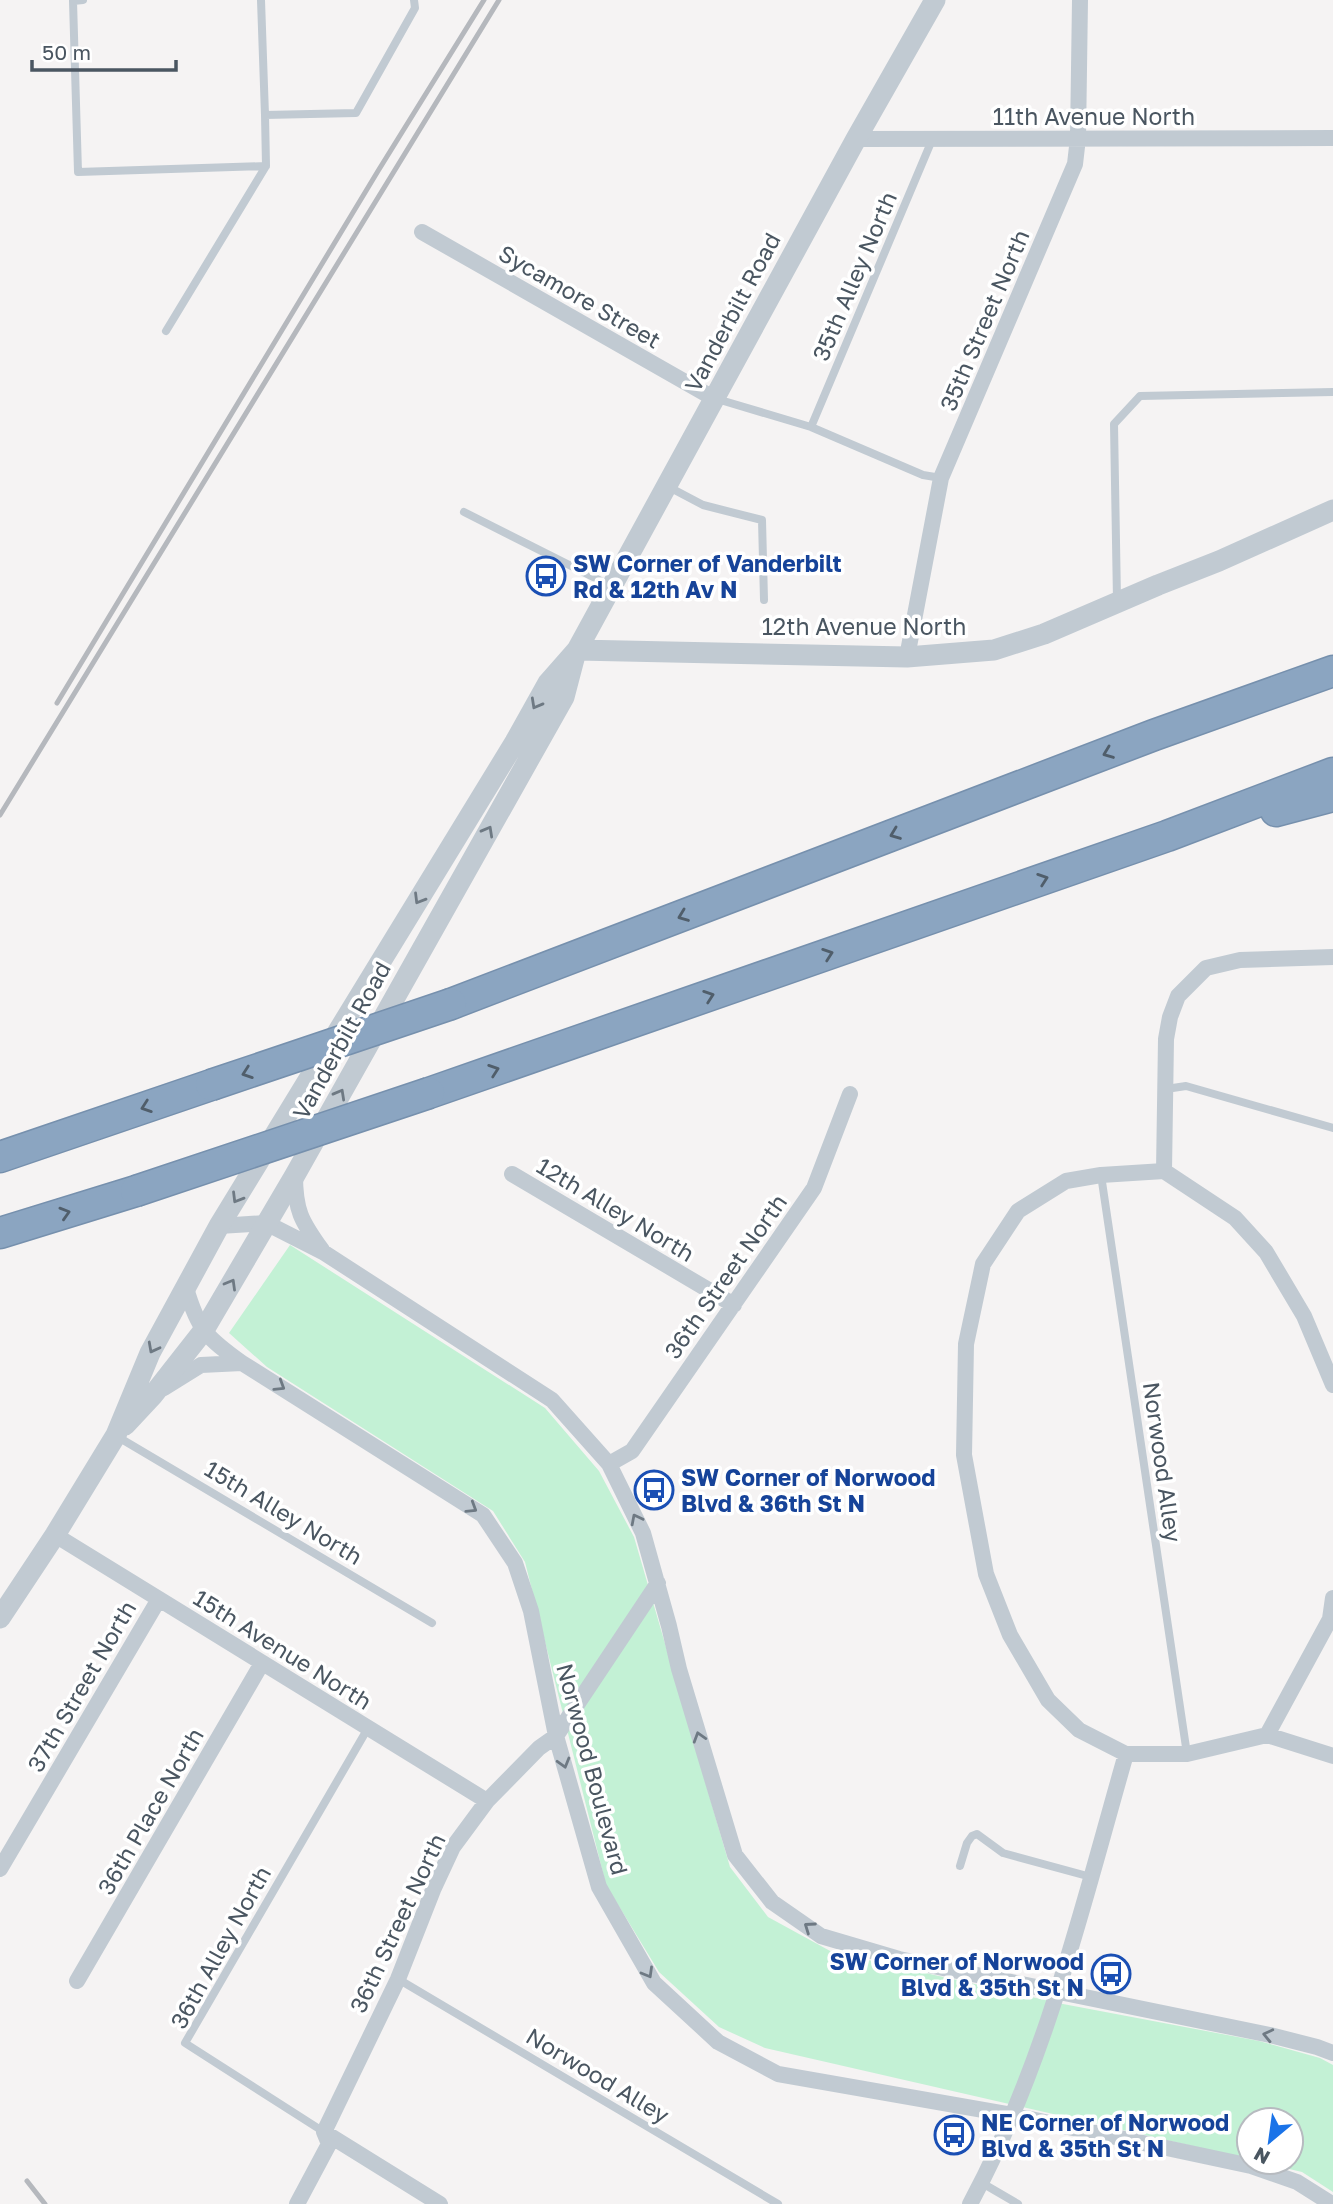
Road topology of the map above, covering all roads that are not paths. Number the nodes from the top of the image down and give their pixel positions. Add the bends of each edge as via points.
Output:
1 (83, 0) edge
2 (261, 0) edge
3 (414, 0) edge
4 (935, 0) edge
5 (1080, 0) edge
6 (265, 115) junction
7 (1078, 138) junction
8 (1333, 138) edge
9 (856, 139) junction
10 (932, 140) junction
11 (266, 166) junction
12 (422, 232) dead end
13 (166, 331) dead end
14 (1333, 392) edge
15 (715, 399) junction
16 (811, 427) junction
17 (941, 478) junction
18 (667, 486) junction
19 (1333, 510) edge
20 (464, 512) dead end
21 (612, 586) junction
22 (764, 600) dead end
23 (1118, 603) junction
24 (577, 650) junction
25 (1333, 656) edge
26 (907, 657) junction
27 (1333, 671) edge
28 (1154, 735) junction
29 (1333, 773) edge
30 (1333, 796) edge
31 (1167, 835) junction
32 (1333, 957) edge
33 (1166, 1089) junction
34 (850, 1094) dead end
35 (1333, 1128) edge
36 (0, 1157) edge
37 (1164, 1171) junction
38 (512, 1174) dead end
39 (295, 1175) junction
40 (1101, 1175) junction
41 (266, 1223) junction
42 (219, 1226) junction
43 (0, 1233) edge
44 (323, 1252) junction
45 (186, 1288) junction
46 (734, 1305) junction
47 (204, 1330) junction
48 (242, 1363) junction
49 (1333, 1385) edge
50 (153, 1395) junction
51 (116, 1435) junction
52 (609, 1464) junction
53 (55, 1535) junction
54 (658, 1583) junction
55 (1333, 1598) edge
56 (159, 1599) junction
57 (0, 1618) edge
58 (432, 1623) dead end
59 (262, 1663) junction
60 (368, 1728) junction
61 (1267, 1735) junction
62 (556, 1736) junction
63 (1126, 1754) junction
64 (1187, 1754) junction
65 (1333, 1756) edge
66 (486, 1801) junction
67 (960, 1866) dead end
68 (0, 1868) edge
69 (1091, 1877) junction
70 (398, 1979) junction
71 (77, 1981) dead end
72 (1058, 1992) junction
73 (1333, 2053) edge
74 (1012, 2115) junction
75 (324, 2132) junction
76 (982, 2183) junction
77 (296, 2204) edge
78 (440, 2204) edge
79 (778, 2204) edge
80 (970, 2204) edge
81 (1018, 2204) edge
82 (1332, 2204) edge

1 - 11 lane via 73,1 78,172
2 - 6 lane
3 - 6 lane via 415,8 356,113
4 - 9 street, Vanderbilt Road
5 - 7 street, 35th Street North
6 - 11 lane
7 - 8 street, 11th Avenue North
7 - 10 street, 11th Avenue North
7 - 17 street, 35th Street North via 1075,164
9 - 10 street, 11th Avenue North
9 - 15 street, Vanderbilt Road
10 - 16 lane, 35th Alley North
11 - 13 lane
12 - 15 street, Sycamore Street
14 - 23 lane via 1140,396 1114,424
15 - 16 lane
15 - 18 street, Vanderbilt Road
16 - 17 lane via 923,475
17 - 26 street, 35th Street North
18 - 21 street, Vanderbilt Road
18 - 22 lane via 703,505 762,520
19 - 23 street, 12th Avenue North
20 - 21 lane
21 - 24 street, Vanderbilt Road
23 - 26 street, 12th Avenue North via 995,650
24 - 26 street, 12th Avenue North
39 -> 24 street, Vanderbilt Road via 564,697
24 -> 42 street, Vanderbilt Road via 548,683
25 - 28 highway
27 - 28 highway
28 -> 36 highway, bridge via 451,1004
29 - 31 highway
30 - 31 highway
43 -> 31 highway, bridge via 429,1093
32 - 33 street via 1240,960 1206,968 1178,996 1170,1017
33 - 35 lane via 1186,1086
33 - 37 street
34 - 46 street, 36th Street North via 814,1188
37 - 40 street
37 - 49 street via 1234,1218 1266,1252 1304,1316
38 - 46 street, 12th Alley North
39 - 41 street, Vanderbilt Road
39 - 44 street via 297,1209
40 - 63 street via 1066,1181 1018,1211 983,1264 966,1345 964,1455 986,1574 1010,1635 1048,1700 1079,1730
40 - 64 lane, Norwood Alley
41 - 42 street
41 - 44 street
47 -> 41 street, Vanderbilt Road
42 - 45 street, Vanderbilt Road
44 - 52 street via 552,1401
45 - 47 street, Norwood Boulevard
45 -> 51 street, Vanderbilt Road via 150,1353
46 - 52 street, 36th Street North via 632,1451
47 - 48 street, Norwood Boulevard
47 - 50 street, Vanderbilt Road
48 - 50 street via 201,1365
48 -> 62 street, Norwood Boulevard via 483,1515 515,1563 531,1611
50 - 51 street, Vanderbilt Road
51 - 53 street, Vanderbilt Road
51 - 58 lane, 15th Alley North
54 -> 52 street via 643,1533
53 - 56 street, 15th Avenue North
53 - 57 street, Vanderbilt Road
54 - 62 street, 36th Street North
72 -> 54 street via 899,1959 821,1936 772,1902 735,1855
55 - 61 street via 1330,1619
56 - 59 street, 15th Avenue North
56 - 68 street, 37th Street North
59 - 60 street, 15th Avenue North
59 - 71 street, 36th Place North
60 - 66 street, 15th Avenue North
60 - 75 lane, 36th Alley North via 185,2043
61 - 64 street
61 - 65 street
62 - 66 street, 36th Street North
62 -> 74 street, Norwood Boulevard via 599,1888 654,1983 718,2042 778,2074
63 - 64 street
63 - 69 street
66 - 70 street, 36th Street North via 453,1847
67 - 69 lane via 967,1843 977,1834 1003,1853
69 - 72 street
70 - 75 street, 36th Street North
70 - 79 lane, Norwood Alley
73 -> 72 street via 1270,2035
72 - 74 street
74 - 76 street
74 - 82 street, Norwood Boulevard via 1251,2166 1297,2182
75 - 77 street, 36th Street North via 329,2144
75 - 78 street
76 - 80 street
76 - 81 lane

